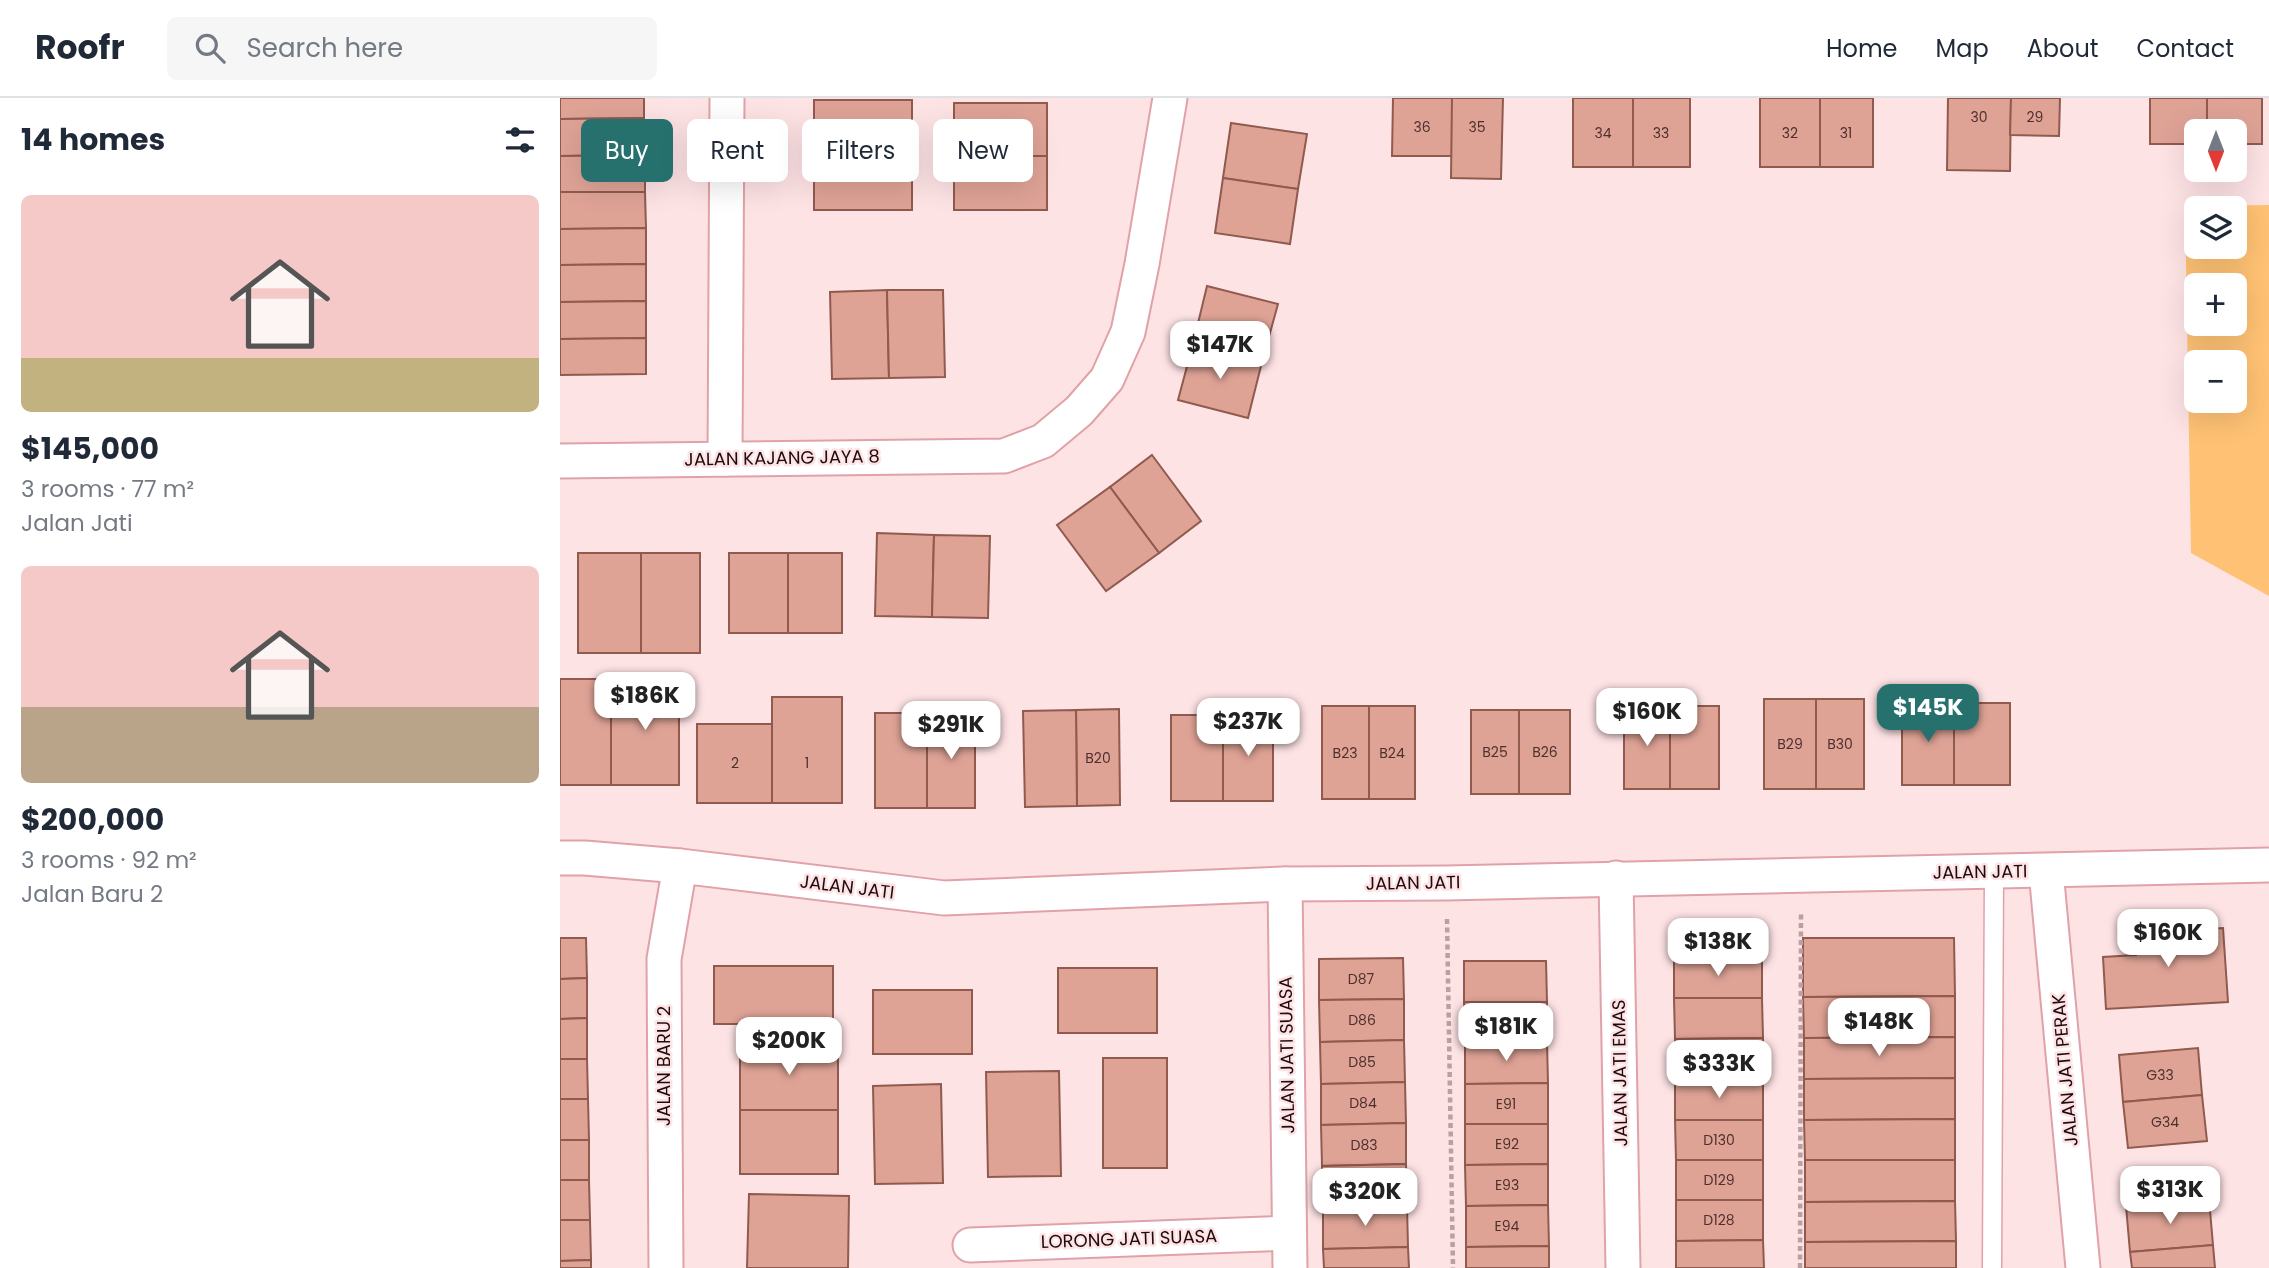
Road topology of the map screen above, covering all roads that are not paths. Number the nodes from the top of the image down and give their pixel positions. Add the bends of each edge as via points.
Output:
1 (727, 98) edge
2 (1170, 98) edge
3 (725, 459) junction
4 (560, 461) edge
5 (560, 858) edge
6 (2269, 865) edge
7 (680, 866) junction
8 (2046, 871) junction
9 (1994, 872) junction
10 (1616, 878) junction
11 (1285, 884) junction
12 (1289, 1233) junction
13 (970, 1245) dead end
14 (666, 1268) edge
15 (1290, 1268) edge
16 (1623, 1268) edge
17 (1992, 1268) edge
18 (2083, 1268) edge

1 - 3 street
2 - 3 street, JALAN KAJANG JAYA 8 via 1128,332 1107,379 1080,411 1043,442 1004,456
3 - 4 street, JALAN KAJANG JAYA 8
5 - 7 street, JALAN JATI
6 - 8 street, JALAN JATI
7 - 11 street, JALAN JATI via 944,898
7 - 14 street, JALAN BARU 2 via 664,959
8 - 9 street, JALAN JATI
8 - 18 street, JALAN JATI PERAK
9 - 10 street, JALAN JATI
9 - 17 lane
10 - 11 street, JALAN JATI
10 - 16 street, JALAN JATI EMAS
11 - 12 street, JALAN JATI SUASA
12 - 13 street, LORONG JATI SUASA
12 - 15 street, JALAN JATI SUASA

